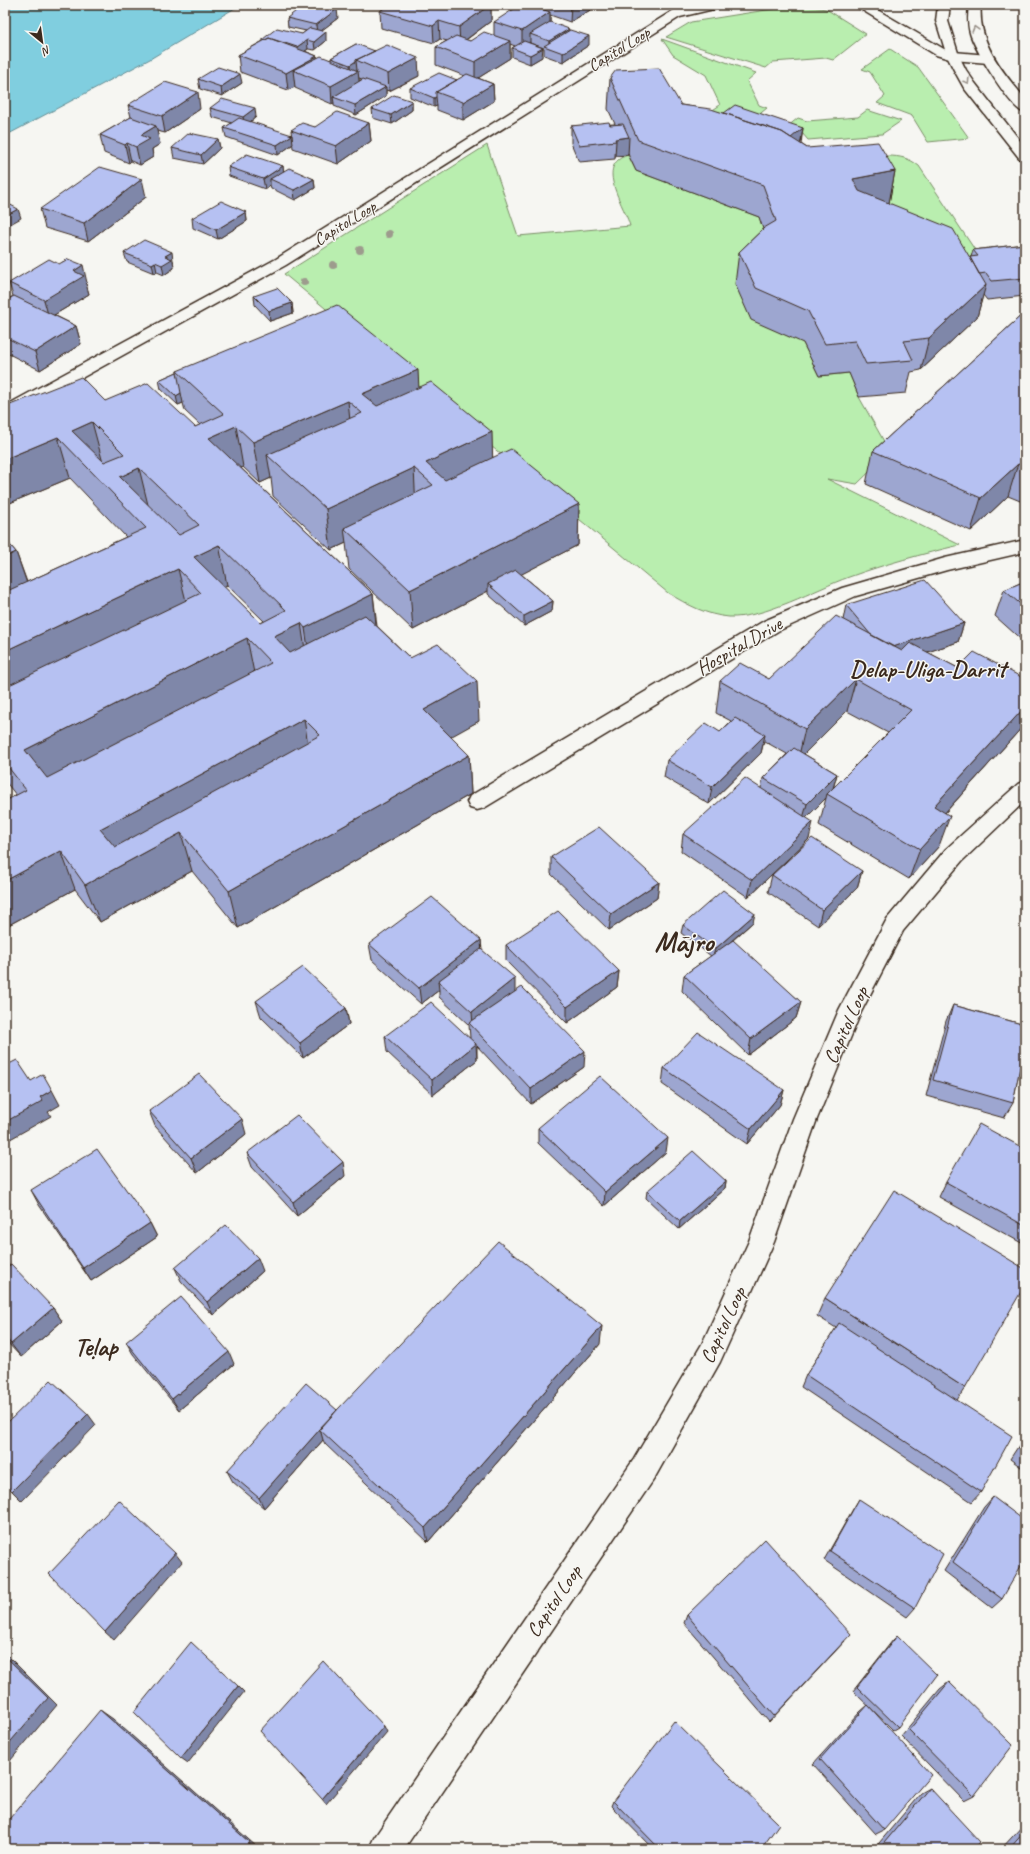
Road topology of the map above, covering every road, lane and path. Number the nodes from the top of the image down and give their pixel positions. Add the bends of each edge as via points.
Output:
1 (690, 5) edge
2 (714, 5) edge
3 (860, 5) edge
4 (944, 5) edge
5 (975, 5) edge
6 (675, 14) junction
7 (953, 56) junction
8 (988, 58) junction
9 (1025, 109) edge
10 (1025, 156) edge
11 (5, 413) edge
12 (1025, 546) edge
13 (1025, 789) edge
14 (477, 802) dead end
15 (385, 1849) edge

1 - 6 street, Capitol Loop
2 - 6 street, Capitol Loop
3 - 7 street via 932,47
4 - 7 street via 942,21
8 -> 5 street via 973,24
6 - 11 street, Capitol Loop via 281,262
7 - 8 street
7 -> 10 street via 970,85
8 - 9 street
12 - 14 street, Hospital Drive via 945,564 849,592 770,626
13 - 15 street, Capitol Loop via 954,855 895,925 850,1010 805,1119 761,1242 711,1353 644,1469

